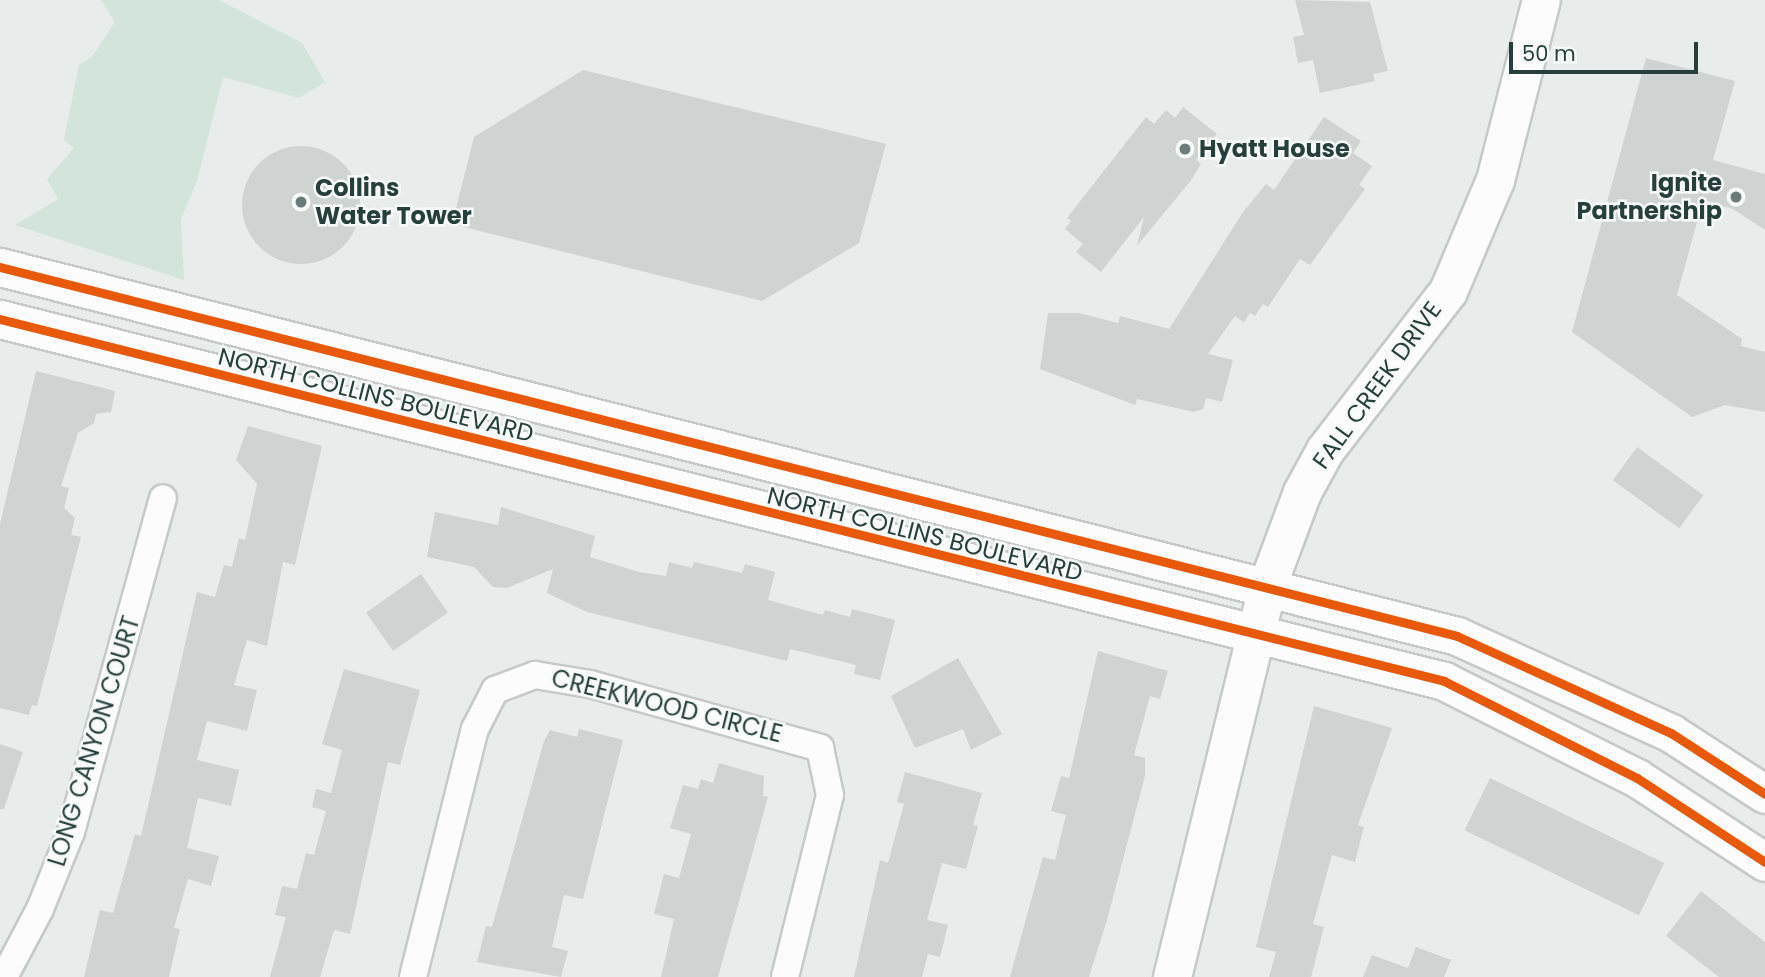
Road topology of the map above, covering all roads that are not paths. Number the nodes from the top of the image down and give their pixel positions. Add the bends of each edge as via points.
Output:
1 (1541, 0) edge
2 (0, 267) edge
3 (0, 319) edge
4 (384, 362) junction
5 (372, 414) junction
6 (875, 486) junction
7 (163, 498) dead end
8 (862, 538) junction
9 (1267, 586) junction
10 (1255, 634) junction
11 (1671, 733) junction
12 (1637, 778) junction
13 (1765, 794) edge
14 (1765, 862) edge
15 (4, 977) edge
16 (413, 977) edge
17 (785, 977) edge
18 (1172, 977) edge

1 - 9 main road, FALL CREEK DRIVE via 1481,222 1448,290 1325,450 1302,492
2 - 4 main road, NORTH COLLINS BOULEVARD
3 - 5 main road, NORTH COLLINS BOULEVARD
4 - 5 main road
4 - 6 main road, NORTH COLLINS BOULEVARD
5 - 8 main road, NORTH COLLINS BOULEVARD
6 - 8 main road
6 - 9 main road, NORTH COLLINS BOULEVARD
7 - 15 street, LONG CANYON COURT via 71,832 40,909
8 - 10 main road, NORTH COLLINS BOULEVARD
9 - 10 main road, FALL CREEK DRIVE
9 - 11 main road, NORTH COLLINS BOULEVARD via 1457,636
10 - 12 main road, NORTH COLLINS BOULEVARD via 1444,681
10 - 18 main road, FALL CREEK DRIVE
11 - 12 main road
11 - 13 main road, NORTH COLLINS BOULEVARD
12 - 14 main road, NORTH COLLINS BOULEVARD
16 - 17 street, CREEKWOOD CIRCLE via 475,729 495,690 535,675 590,684 820,748 830,795

